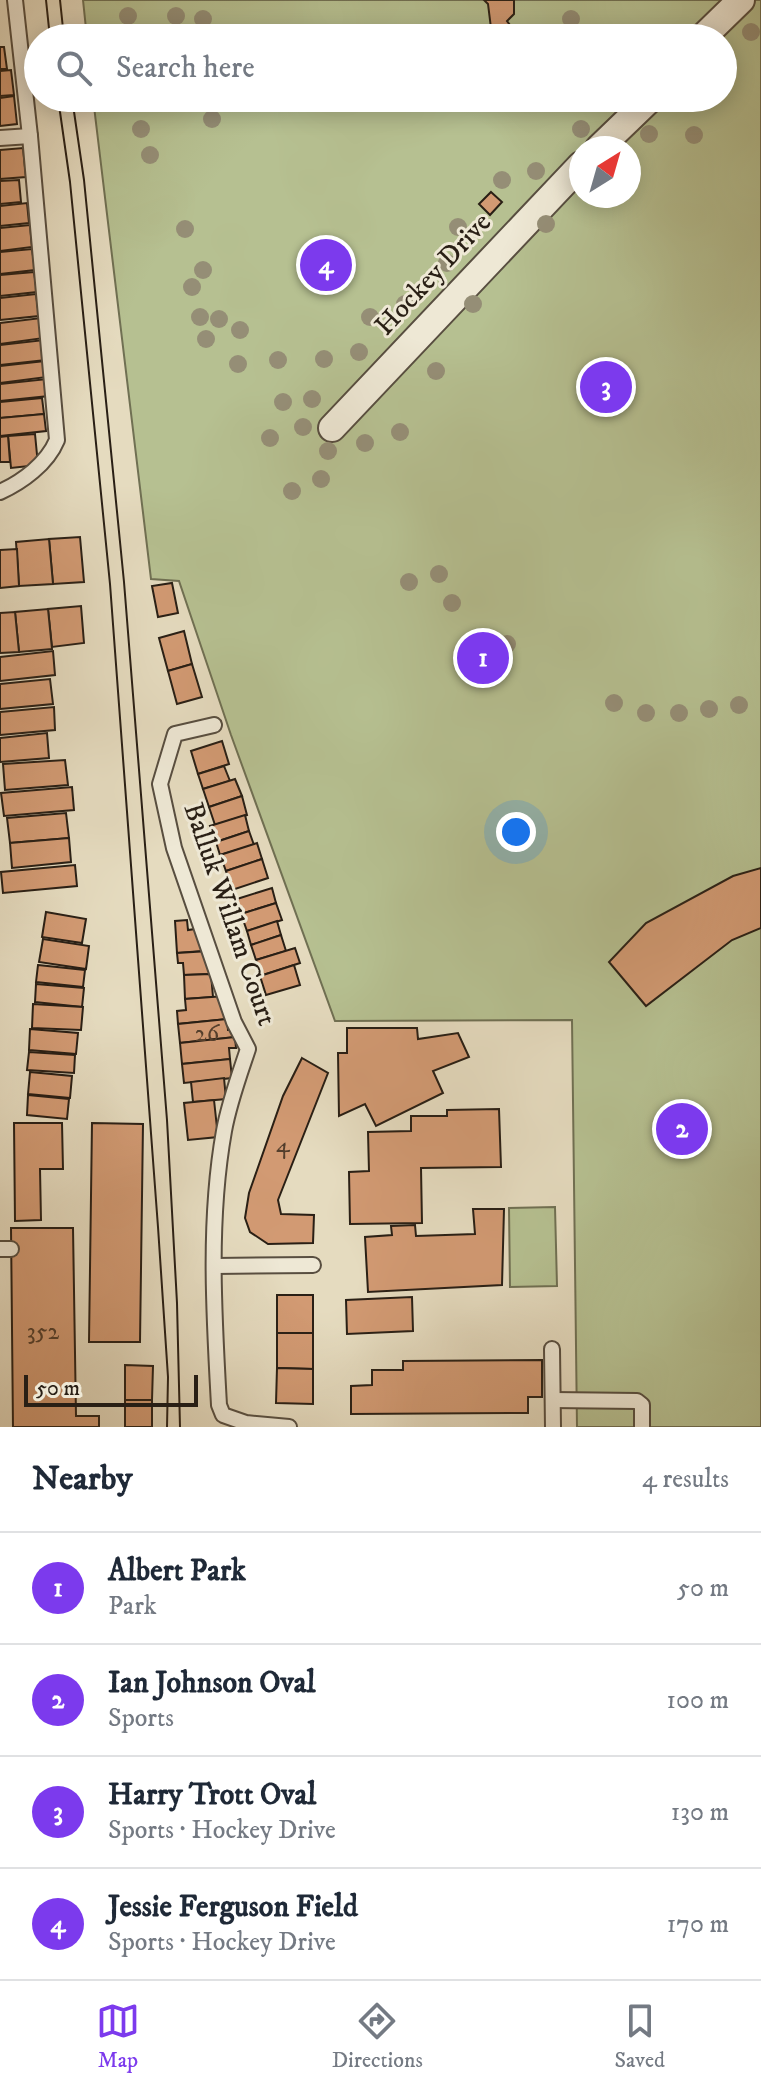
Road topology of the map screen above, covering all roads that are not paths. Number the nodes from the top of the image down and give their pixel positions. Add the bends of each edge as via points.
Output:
1 (15, 0) edge
2 (741, 0) edge
3 (716, 24) edge
4 (24, 82) edge
5 (27, 112) edge
6 (636, 112) edge
7 (30, 136) junction
8 (611, 136) edge
9 (0, 138) edge
10 (569, 178) edge
11 (332, 428) dead end
12 (0, 492) edge
13 (214, 725) dead end
14 (313, 1265) dead end
15 (215, 1266) junction
16 (552, 1349) dead end
17 (553, 1400) junction
18 (289, 1427) edge
19 (553, 1427) edge
20 (642, 1427) edge

1 - 4 lane
2 - 3 street
5 - 7 lane
6 - 8 street
7 - 9 lane
7 - 12 lane via 58,429 53,448 39,464
10 - 11 street, Hockey Drive
13 - 15 lane, Balluk Willam Court via 175,734 160,784 174,848 248,1049 224,1132
14 - 15 lane
15 - 18 lane, Balluk Willam Court via 221,1412 236,1422
16 - 17 lane
17 - 19 lane
17 - 20 lane via 637,1401 642,1405

